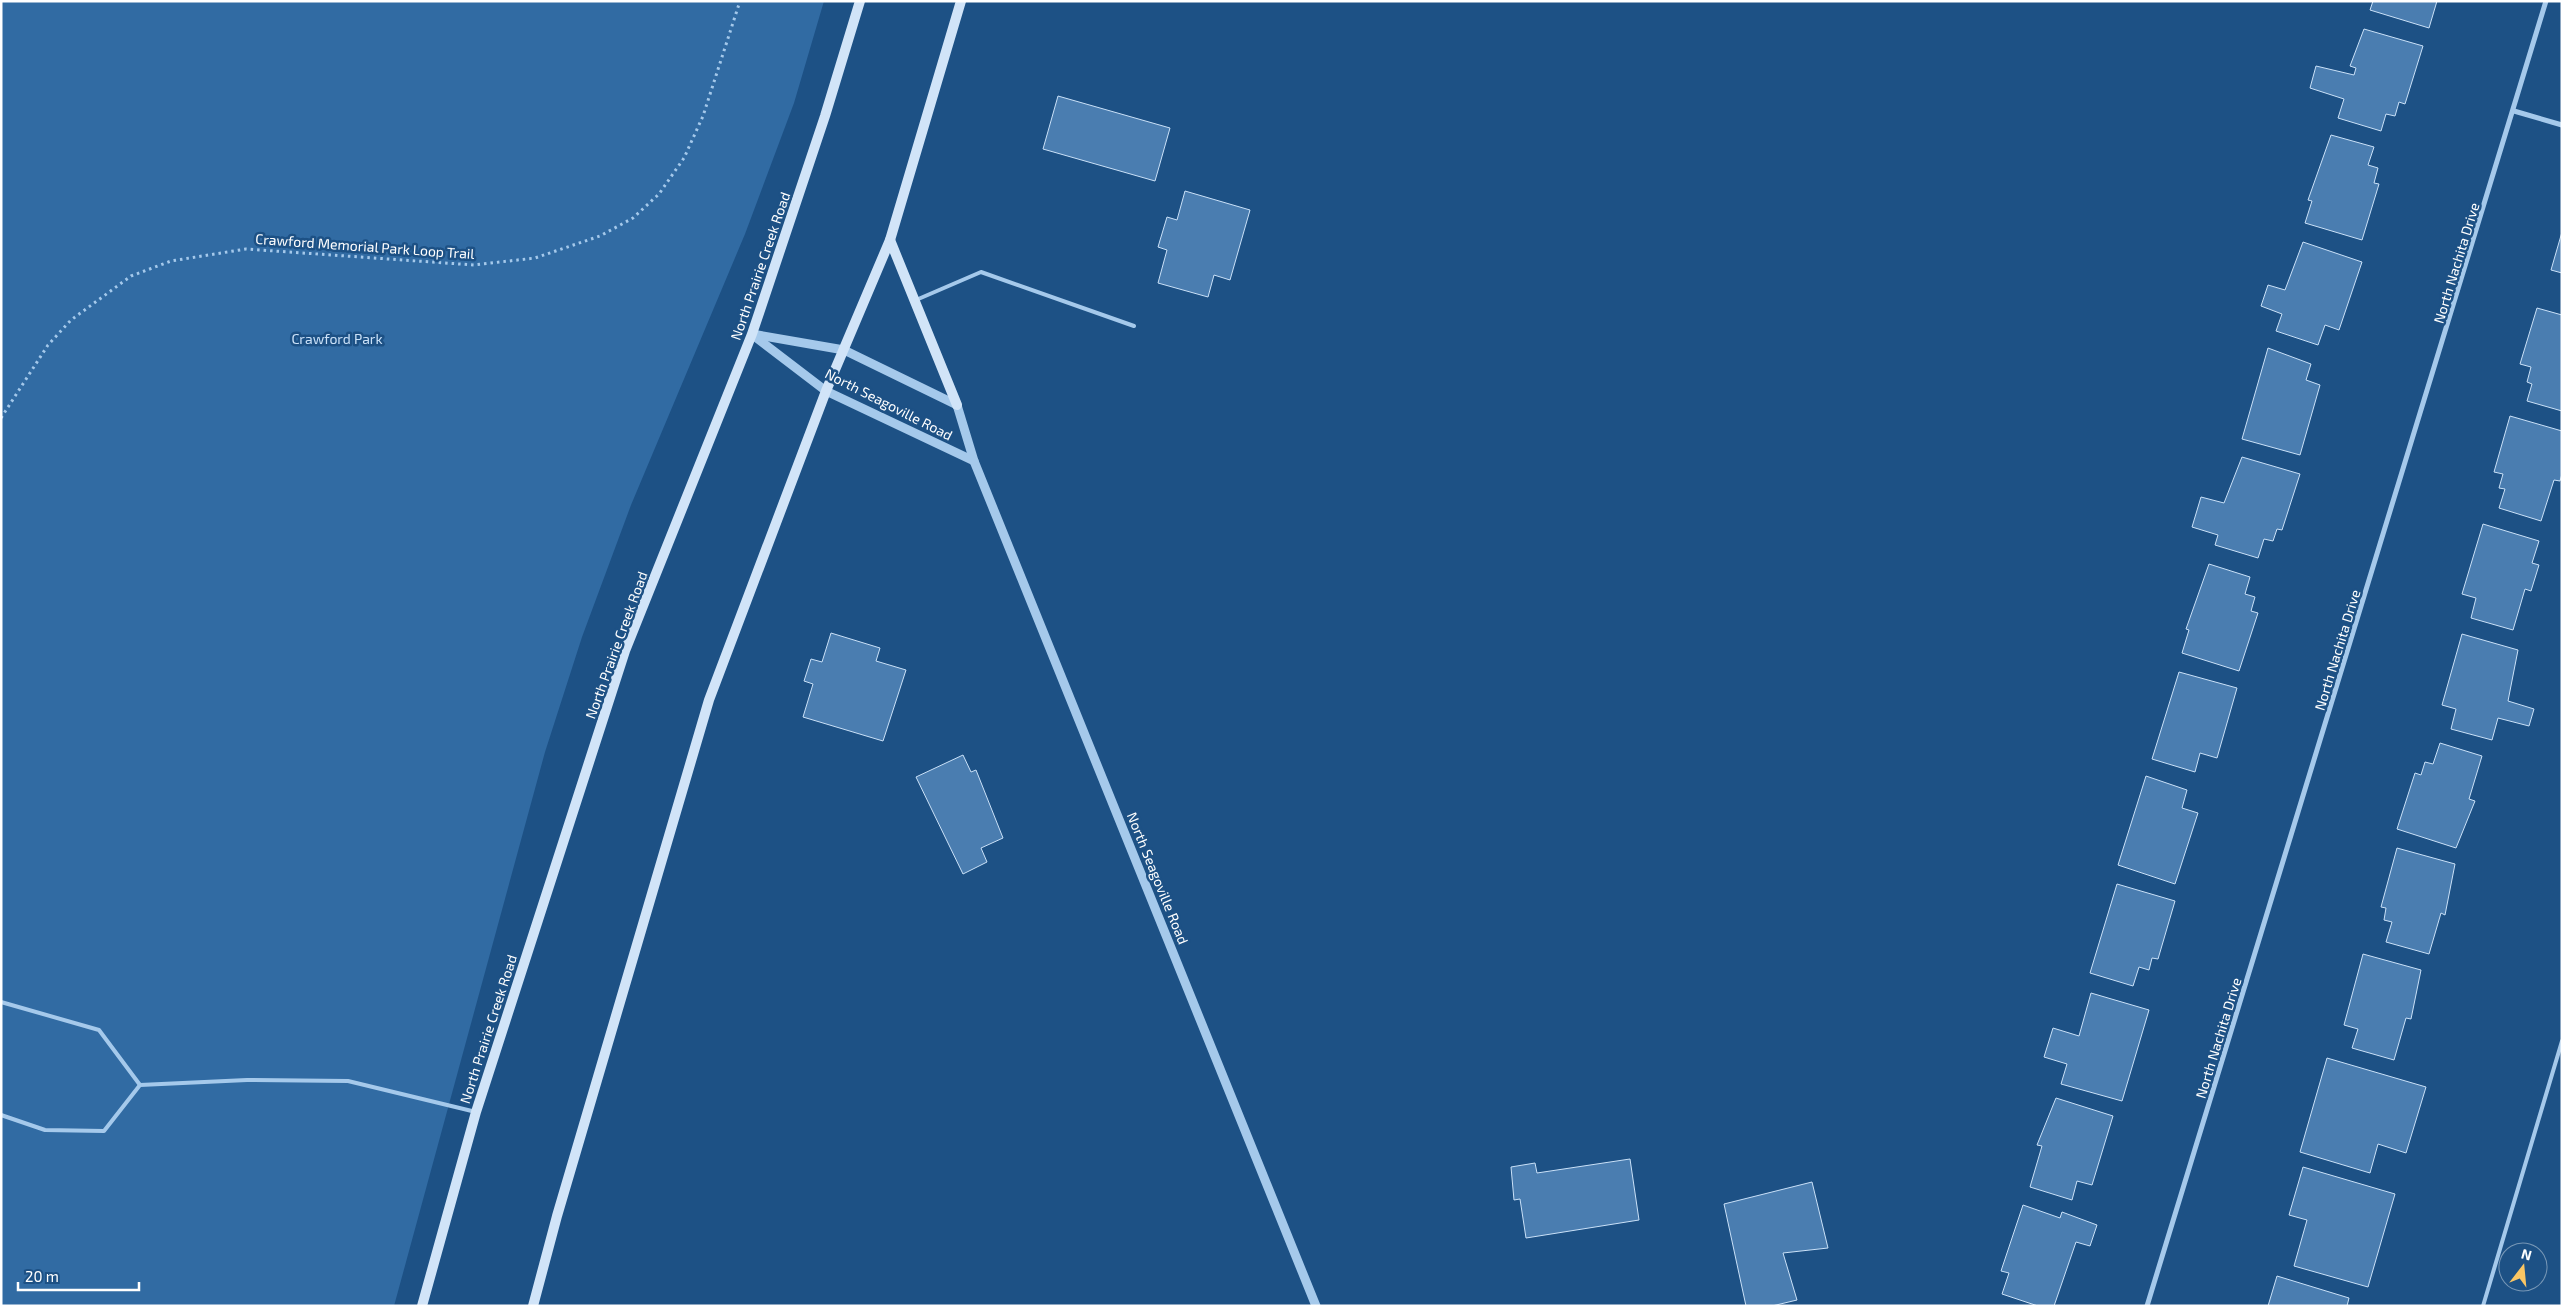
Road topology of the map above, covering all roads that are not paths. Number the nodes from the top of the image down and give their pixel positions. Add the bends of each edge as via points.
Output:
1 (860, 1) edge
2 (961, 1) edge
3 (2546, 1) edge
4 (2514, 111) junction
5 (2562, 125) edge
6 (890, 240) junction
7 (914, 300) junction
8 (1134, 326) dead end
9 (752, 334) junction
10 (844, 350) junction
11 (826, 391) junction
12 (957, 405) junction
13 (974, 462) junction
14 (1, 1002) edge
15 (2562, 1041) edge
16 (140, 1085) junction
17 (476, 1112) junction
18 (1, 1115) edge
19 (422, 1306) edge
20 (533, 1306) edge
21 (1316, 1306) edge
22 (2147, 1306) edge
23 (2483, 1306) edge

1 - 9 main road, North Prairie Creek Road
2 - 6 main road
3 - 4 street, North Nachita Drive
4 - 5 street
4 - 22 street, North Nachita Drive
6 - 7 main road
6 - 10 main road
7 - 8 lane via 980,272
7 - 12 main road
9 - 10 street, North Seagoville Road
9 - 11 street, North Seagoville Road
9 - 17 main road, North Prairie Creek Road via 625,651
10 - 11 main road
10 - 12 street, North Seagoville Road
11 - 13 street, North Seagoville Road
11 - 20 main road via 709,700
12 - 13 street, North Seagoville Road
13 - 21 street, North Seagoville Road
14 - 16 lane via 99,1030
15 - 23 lane
16 - 17 lane via 247,1080 348,1081
16 - 18 lane via 104,1132 45,1130
17 - 19 main road, North Prairie Creek Road

